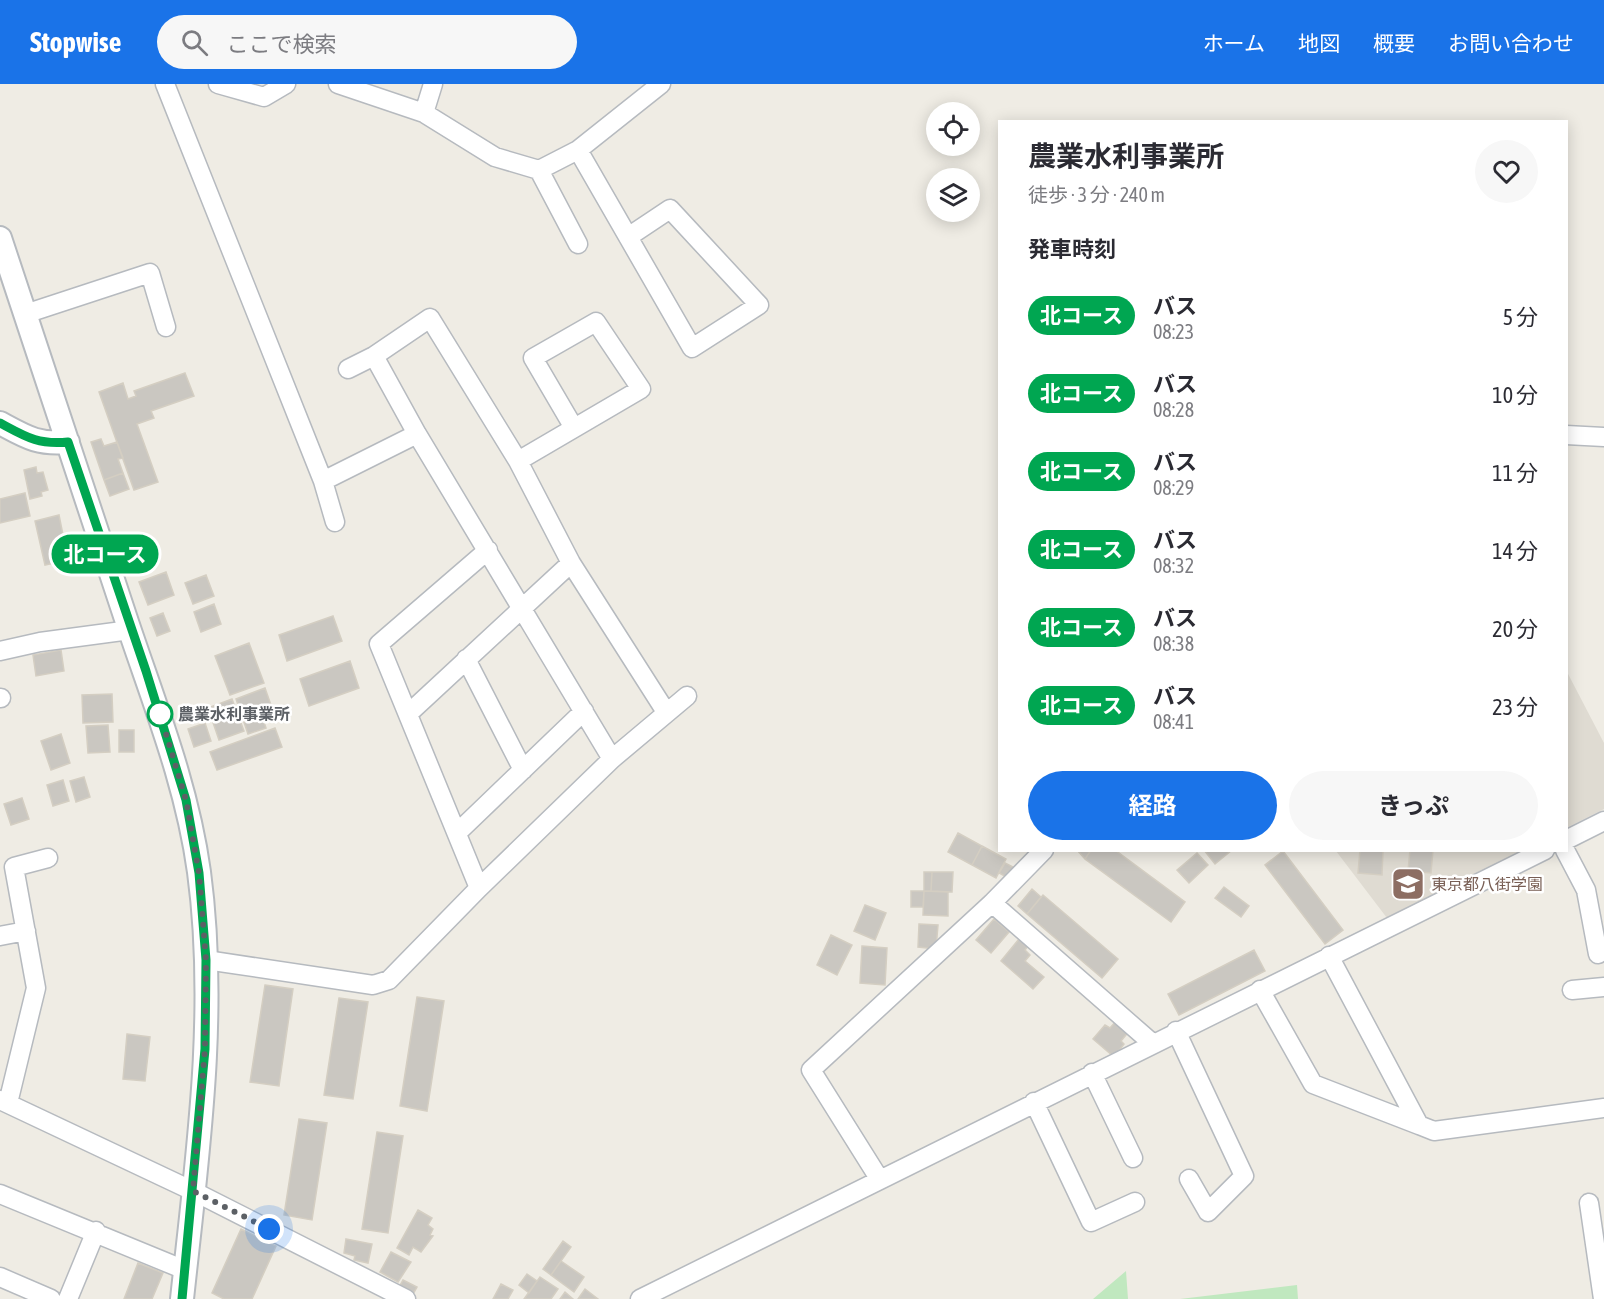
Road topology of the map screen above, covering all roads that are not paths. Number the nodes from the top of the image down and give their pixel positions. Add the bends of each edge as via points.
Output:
1 (165, 84) edge
2 (218, 84) edge
3 (286, 84) edge
4 (338, 84) edge
5 (433, 84) edge
6 (661, 84) edge
7 (424, 113) junction
8 (578, 150) junction
9 (539, 170) junction
10 (628, 237) junction
11 (0, 238) edge
12 (578, 244) dead end
13 (25, 314) junction
14 (166, 327) dead end
15 (374, 356) junction
16 (348, 369) dead end
17 (0, 423) edge
18 (574, 428) junction
19 (417, 434) junction
20 (1568, 435) edge
21 (1604, 437) edge
22 (68, 442) junction
23 (518, 461) junction
24 (323, 481) junction
25 (335, 522) dead end
26 (488, 550) junction
27 (571, 563) junction
28 (522, 608) junction
29 (130, 630) junction
30 (0, 651) edge
31 (466, 659) junction
32 (687, 696) dead end
33 (584, 711) junction
34 (666, 712) junction
35 (408, 714) junction
36 (612, 759) junction
37 (523, 770) junction
38 (1604, 821) edge
39 (457, 833) junction
40 (1568, 839) edge
41 (1042, 852) edge
42 (1541, 852) edge
43 (1565, 852) edge
44 (48, 858) dead end
45 (479, 888) junction
46 (992, 903) junction
47 (1597, 905) edge
48 (26, 931) junction
49 (0, 936) edge
50 (1598, 954) dead end
51 (1329, 956) junction
52 (206, 960) junction
53 (1604, 987) edge
54 (1260, 990) junction
55 (1572, 990) dead end
56 (1176, 1031) junction
57 (1152, 1043) junction
58 (1092, 1073) junction
59 (4, 1102) edge
60 (1034, 1102) junction
61 (1604, 1108) edge
62 (1419, 1125) junction
63 (1134, 1158) dead end
64 (1189, 1179) dead end
65 (879, 1180) junction
66 (193, 1191) junction
67 (0, 1194) edge
68 (1135, 1202) dead end
69 (1589, 1203) dead end
70 (96, 1231) junction
71 (185, 1270) junction
72 (0, 1277) edge
73 (1603, 1292) edge
74 (51, 1299) edge
75 (68, 1299) edge
76 (182, 1299) edge
77 (406, 1299) edge
78 (640, 1299) edge

1 - 24 street
2 - 3 street via 264,97
4 - 7 street
5 - 7 street
6 - 8 street
7 - 9 street via 495,157
8 - 9 street
8 - 10 street
9 - 12 street
10 - 10 street via 692,348 759,305 670,209
11 - 13 street
13 - 14 street via 150,273
13 - 22 street
15 - 16 street
15 - 19 street
15 - 23 street via 430,318
17 - 22 street via 36,442
18 - 18 street via 641,389 596,322 533,358
18 - 23 street
19 - 24 street
19 - 26 street
20 - 21 street
22 - 29 street
23 - 27 street
24 - 25 street
26 - 28 street
26 - 35 street via 379,644
27 - 28 street
27 - 34 street
28 - 31 street
28 - 33 street
29 - 30 street
29 - 52 street via 186,800 199,873
31 - 35 street
31 - 37 street
32 - 34 street
33 - 36 street
33 - 37 street
34 - 36 street
35 - 39 street
36 - 45 street
37 - 39 street
38 - 40 street
39 - 45 street
41 - 46 street
42 - 51 street
43 - 47 street
44 - 48 street via 14,867
45 - 52 street via 389,980 373,985
46 - 57 street
46 - 65 street via 811,1070
47 - 50 street
48 - 49 street
48 - 59 street via 36,988
51 - 54 street
51 - 62 street
52 - 66 street via 205,1049
53 - 55 street
54 - 56 street
54 - 62 street via 1313,1084
56 - 57 street
56 - 64 street via 1244,1176 1208,1212
57 - 58 street
58 - 60 street
58 - 63 street
59 - 66 street
60 - 65 street
60 - 68 street via 1091,1222
61 - 62 street via 1434,1131
65 - 78 street
66 - 71 street
66 - 77 street
67 - 70 street
69 - 73 street
70 - 71 street
70 - 75 street
71 - 76 street
72 - 74 street

